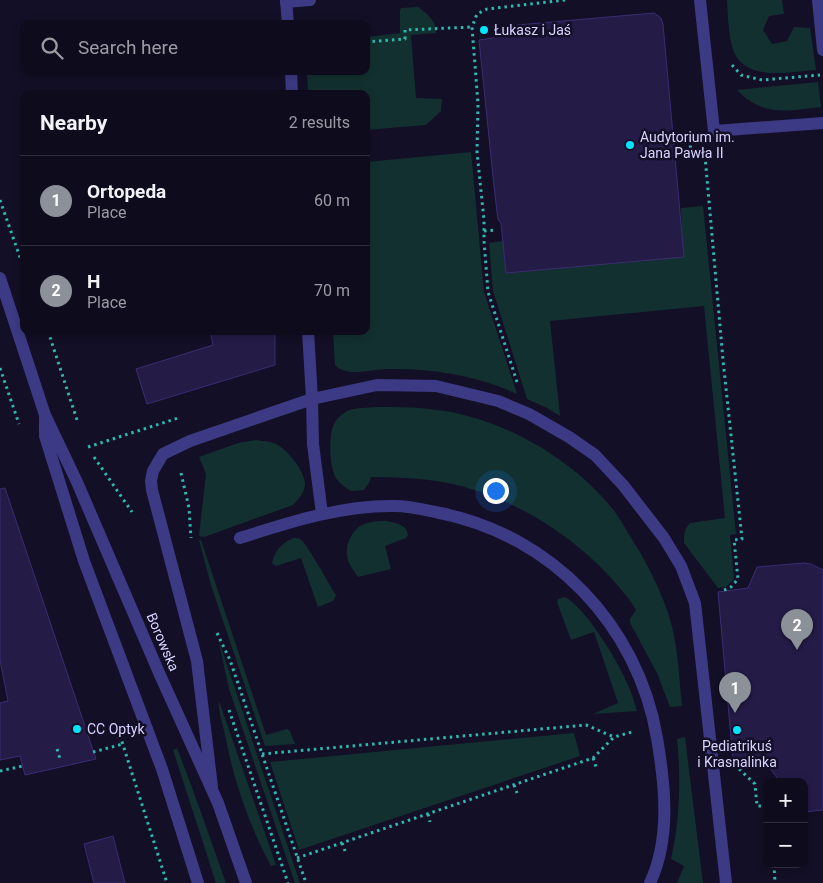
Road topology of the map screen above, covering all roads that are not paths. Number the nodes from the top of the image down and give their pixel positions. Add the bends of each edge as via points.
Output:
1 (310, 0) edge
2 (700, 0) edge
3 (818, 0) edge
4 (286, 1) edge
5 (288, 20) edge
6 (823, 50) edge
7 (291, 75) edge
8 (292, 90) edge
9 (823, 123) edge
10 (0, 278) edge
11 (308, 335) edge
12 (312, 399) junction
13 (45, 415) junction
14 (322, 514) junction
15 (240, 538) dead end
16 (212, 790) junction
17 (198, 883) edge
18 (246, 883) edge
19 (650, 883) edge
20 (726, 883) edge

1 - 4 street
2 - 9 street via 714,131
3 - 6 street
4 - 5 street
7 - 8 street
10 - 13 street, Borowska
11 - 12 street
12 - 14 street via 313,444
12 - 16 street via 171,449 163,454 153,472 152,490 197,661
12 - 20 street via 377,384 436,386 498,401 529,414 596,455 623,485 664,538 681,566 695,603
13 - 16 street, Borowska
13 - 17 street, Borowska via 45,436 84,560 162,769
14 - 15 street
14 - 19 street via 369,506 397,506 478,523 526,546 555,566 598,607 631,659 655,726 663,773 663,833
16 - 18 street, Borowska

